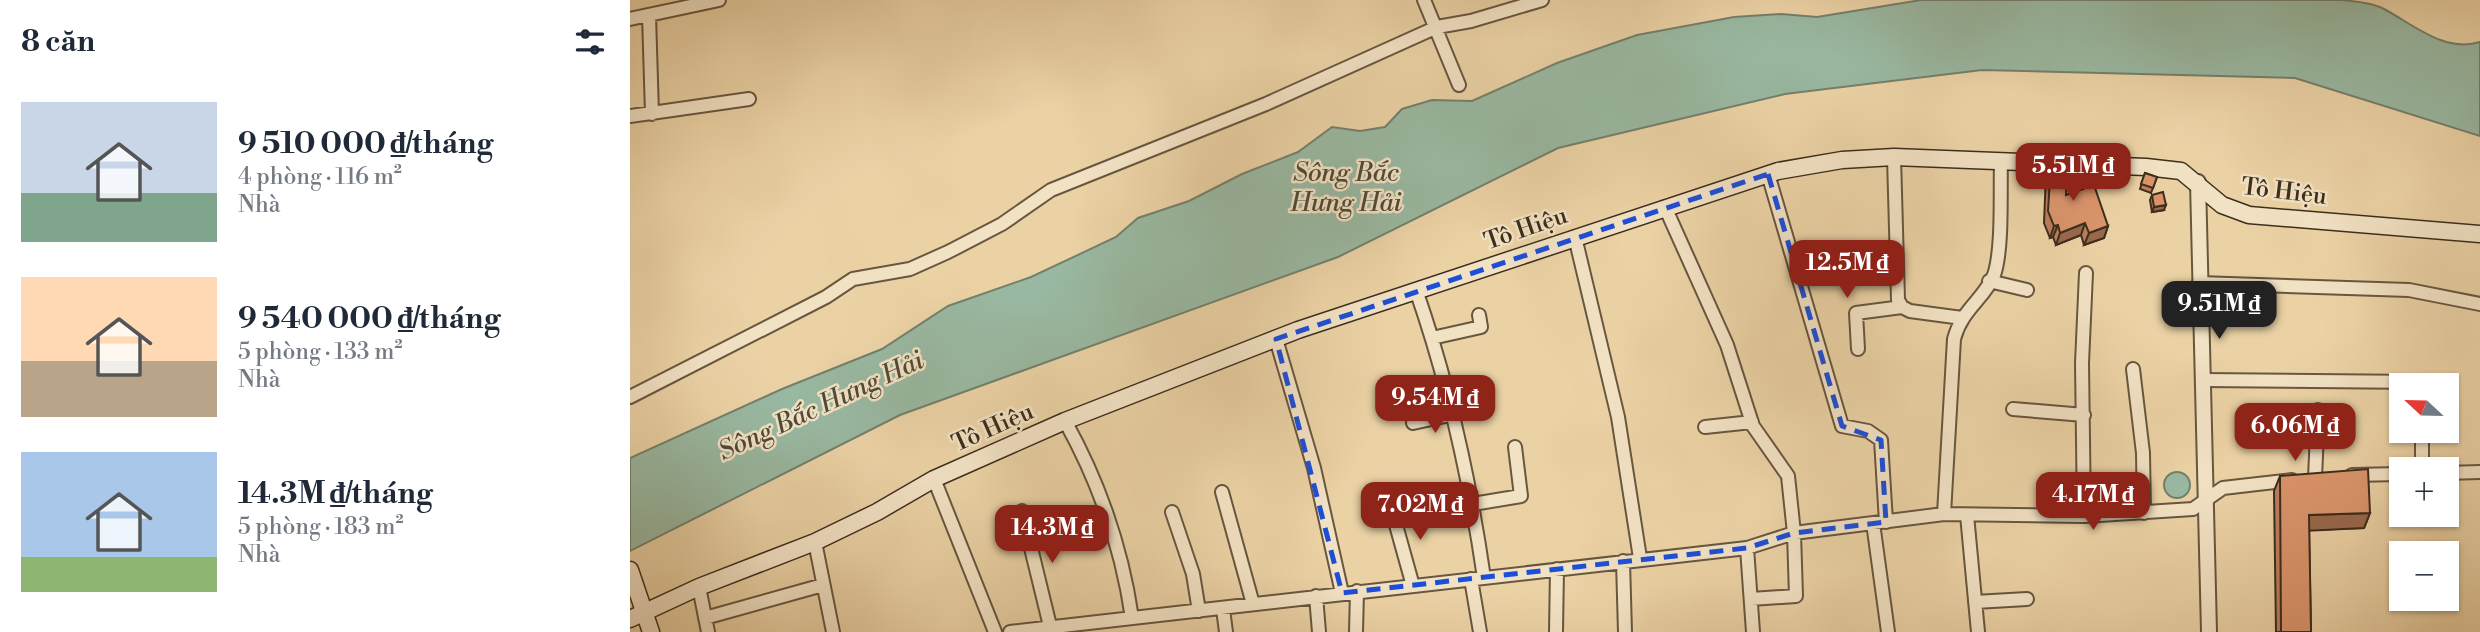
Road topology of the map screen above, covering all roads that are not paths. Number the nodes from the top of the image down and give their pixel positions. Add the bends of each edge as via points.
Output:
1 (719, 0) edge
2 (1424, 0) edge
3 (1542, 0) edge
4 (649, 15) junction
5 (630, 19) edge
6 (1437, 27) junction
7 (1459, 85) dead end
8 (749, 100) dead end
9 (652, 114) junction
10 (630, 116) edge
11 (1894, 157) junction
12 (2001, 162) junction
13 (1768, 174) junction
14 (2198, 182) junction
15 (1665, 207) junction
16 (2480, 233) edge
17 (1575, 237) junction
18 (2086, 273) dead end
19 (1989, 281) junction
20 (2199, 283) junction
21 (1416, 290) junction
22 (2027, 290) dead end
23 (2480, 304) edge
24 (1902, 307) junction
25 (1479, 315) dead end
26 (1962, 318) junction
27 (1432, 338) junction
28 (1276, 339) junction
29 (1858, 349) dead end
30 (2133, 369) dead end
31 (2202, 380) junction
32 (2389, 382) edge
33 (630, 397) edge
34 (2012, 409) dead end
35 (2318, 410) dead end
36 (1450, 415) junction
37 (2084, 415) junction
38 (1065, 421) junction
39 (1752, 422) junction
40 (1413, 423) dead end
41 (1705, 427) dead end
42 (1515, 447) dead end
43 (2480, 472) edge
44 (2459, 473) edge
45 (2389, 474) edge
46 (2327, 477) junction
47 (934, 479) junction
48 (1222, 492) dead end
49 (2206, 501) junction
50 (1473, 504) junction
51 (1391, 507) dead end
52 (1022, 511) dead end
53 (1172, 512) dead end
54 (2144, 513) junction
55 (1944, 514) junction
56 (1967, 515) junction
57 (2084, 516) junction
58 (1880, 523) junction
59 (1794, 533) junction
60 (815, 542) junction
61 (1747, 548) junction
62 (1640, 558) junction
63 (1623, 561) junction
64 (1557, 569) junction
65 (630, 570) edge
66 (1477, 579) junction
67 (824, 585) junction
68 (1413, 586) junction
69 (699, 587) junction
70 (1357, 591) junction
71 (1342, 593) junction
72 (1316, 596) junction
73 (2027, 598) dead end
74 (1751, 599) junction
75 (1975, 601) junction
76 (1253, 604) junction
77 (1223, 609) junction
78 (1199, 611) junction
79 (637, 616) edge
80 (705, 618) junction
81 (1127, 623) edge
82 (1050, 626) junction
83 (1097, 627) edge
84 (651, 632) edge
85 (708, 632) edge
86 (832, 632) edge
87 (995, 632) edge
88 (1010, 632) edge
89 (1226, 632) edge
90 (1319, 632) edge
91 (1356, 632) edge
92 (1480, 632) edge
93 (1556, 632) edge
94 (1625, 632) edge
95 (1753, 632) edge
96 (1888, 632) edge
97 (1978, 632) edge
98 (2209, 632) edge

1 - 4 street
2 - 6 street
3 - 6 street
4 - 5 street
4 - 9 street
6 - 7 street
6 - 33 street via 1266,104 1051,190 1002,224 936,258 910,269 853,279 827,297
8 - 9 street
9 - 10 street
11 - 12 main road, Tô Hiệu
11 - 13 main road, Tô Hiệu via 1842,160
11 - 24 street via 1898,300
12 - 14 main road, Tô Hiệu via 2181,170
12 - 19 street via 2001,211 1994,276
13 - 15 main road, Tô Hiệu
13 - 58 street via 1842,426 1868,431 1881,440
14 - 16 main road, Tô Hiệu via 2222,205 2249,215
14 - 20 street
15 - 17 main road, Tô Hiệu
15 - 39 street via 1727,345
17 - 21 main road, Tô Hiệu
17 - 62 street via 1618,417
18 - 37 street
19 - 22 street
19 - 26 street
20 - 23 street via 2409,289
20 - 31 street
21 - 27 street
21 - 28 main road, Tô Hiệu
24 - 26 street
24 - 29 street via 1856,313
25 - 27 street via 1481,327
26 - 55 street via 1954,339
27 - 36 street
28 - 38 main road, Tô Hiệu
28 - 71 street via 1314,468
30 - 54 street via 2143,453
31 - 32 street
31 - 49 street
34 - 37 street
35 - 46 street
36 - 40 street
36 - 50 street
37 - 57 street
38 - 47 main road, Tô Hiệu
38 - 81 street via 1099,491 1126,576
39 - 41 street
39 - 59 street via 1787,476
42 - 50 street via 1521,496
43 - 44 street
45 - 46 street
46 - 49 street via 2223,488
47 - 60 main road, Tô Hiệu
47 - 87 street
48 - 76 street
49 - 54 street via 2193,509
49 - 98 street
50 - 66 street
51 - 68 street
52 - 82 street
53 - 78 street via 1193,574
54 - 57 street
55 - 56 street
55 - 58 street
56 - 57 street
56 - 75 street
58 - 59 street
58 - 96 street
59 - 61 street
59 - 74 street via 1796,596
60 - 67 street
60 - 69 main road, Tô Hiệu
61 - 62 street
61 - 74 street
62 - 63 street
63 - 64 street
63 - 94 street
64 - 66 street
64 - 93 street
65 - 79 main road
66 - 68 street
66 - 92 street
67 - 80 street
67 - 86 street
68 - 70 street
69 - 79 main road, Tô Hiệu
69 - 80 street
70 - 71 street
70 - 91 street
71 - 72 street
72 - 76 street
72 - 90 street
73 - 75 street
74 - 95 street
75 - 97 street
76 - 77 street
77 - 78 street
77 - 89 street
78 - 81 street
79 - 84 main road
80 - 85 street
81 - 83 street
82 - 83 street
82 - 88 street

